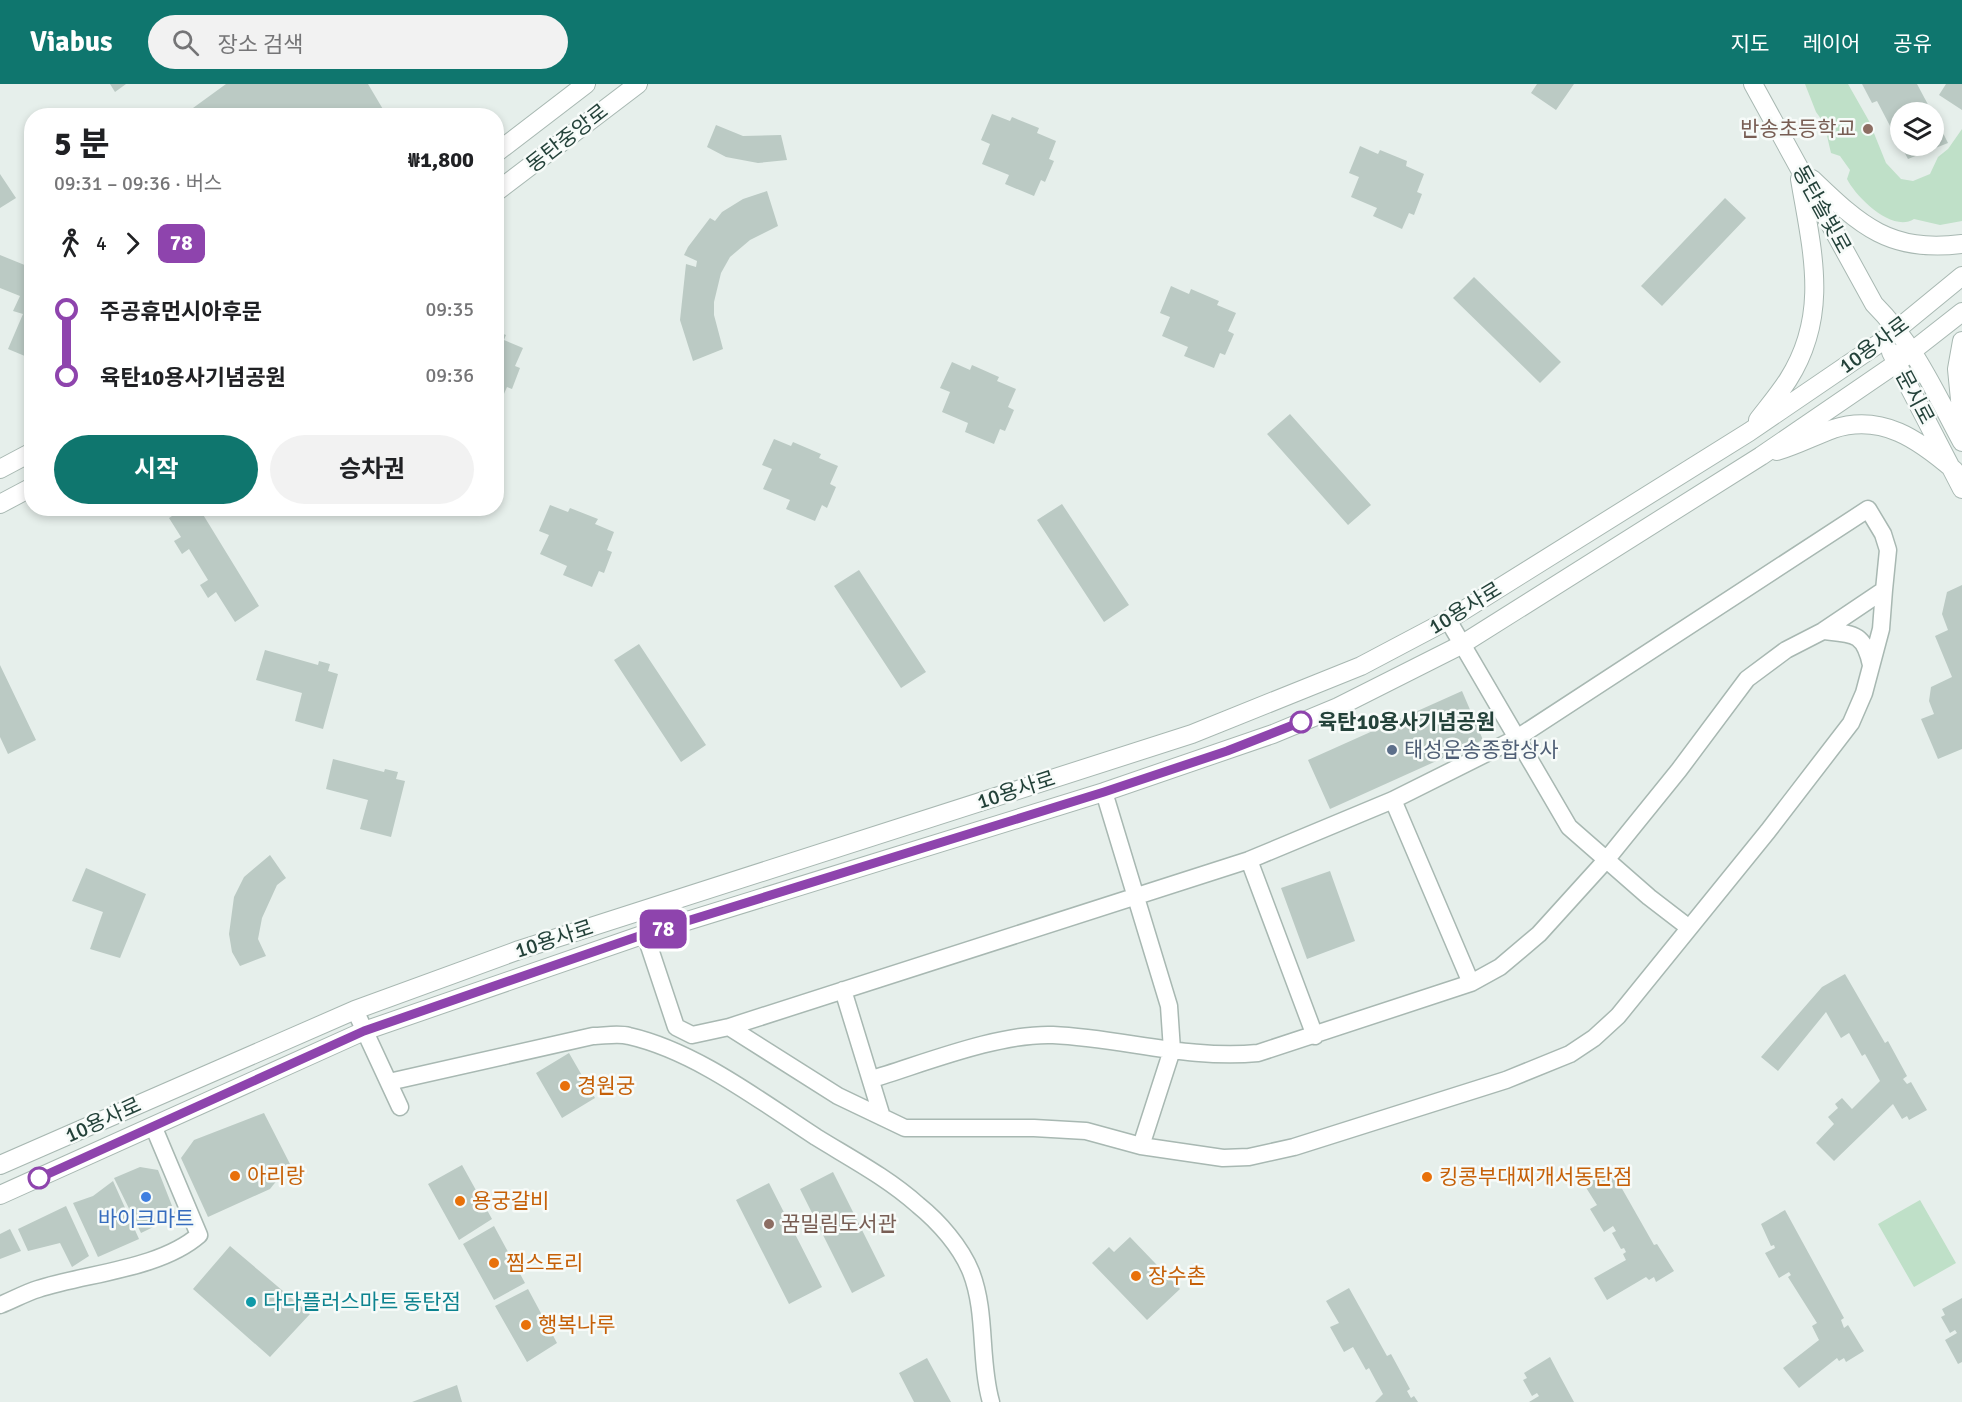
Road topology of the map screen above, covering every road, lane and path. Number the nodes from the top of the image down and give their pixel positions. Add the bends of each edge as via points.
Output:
1 (586, 84) edge
2 (638, 84) edge
3 (1754, 84) edge
4 (504, 147) edge
5 (1798, 166) junction
6 (504, 186) edge
7 (1962, 244) edge
8 (1962, 276) edge
9 (1874, 304) junction
10 (1962, 312) edge
11 (1898, 328) junction
12 (1884, 340) junction
13 (1962, 341) edge
14 (1914, 351) junction
15 (1897, 363) junction
16 (1962, 420) edge
17 (1749, 432) junction
18 (1962, 442) edge
19 (24, 456) edge
20 (1761, 456) junction
21 (0, 469) edge
22 (1954, 470) junction
23 (1962, 489) edge
24 (24, 491) edge
25 (0, 504) edge
26 (1884, 590) junction
27 (1448, 620) junction
28 (1823, 631) junction
29 (1461, 645) junction
30 (1871, 666) junction
31 (1517, 738) junction
32 (1104, 792) junction
33 (1393, 800) junction
34 (1607, 859) junction
35 (1249, 860) junction
36 (1138, 896) junction
37 (1688, 927) junction
38 (645, 934) junction
39 (1471, 982) junction
40 (843, 990) junction
41 (355, 1010) junction
42 (729, 1027) junction
43 (364, 1031) junction
44 (1315, 1036) junction
45 (1172, 1050) junction
46 (872, 1079) junction
47 (389, 1082) junction
48 (400, 1107) dead end
49 (882, 1117) junction
50 (154, 1128) junction
51 (1142, 1146) junction
52 (0, 1165) edge
53 (0, 1195) edge
54 (0, 1305) edge
55 (990, 1402) edge

1 - 4 street, 동탄중앙로
2 - 6 street, 동탄중앙로
3 - 5 street, 동탄솔빛로
5 - 7 street via 1868,229 1920,246
5 - 9 street, 동탄솔빛로
5 - 17 street via 1815,266 1811,326 1788,380
8 - 11 street, 10용사로
9 - 11 street, 동탄솔빛로
9 - 12 street, 문시로
10 - 14 street, 10용사로
11 - 12 street, 10용사로
11 - 14 street, 문시로
12 - 15 street, 문시로
12 - 17 street, 10용사로
13 - 16 street via 1957,369
14 - 15 street, 10용사로
14 - 18 street, 문시로
15 - 20 street, 10용사로
15 - 22 street, 문시로
17 - 27 street, 10용사로
19 - 21 street
20 - 22 street via 1833,429 1854,424 1882,426 1925,445
20 - 29 street, 10용사로
22 - 23 street, 문시로
24 - 25 street
26 - 28 street
26 - 30 street via 1881,629
26 - 31 street via 1888,550 1868,509
27 - 29 street
27 - 41 street, 10용사로 via 1361,666 1192,734 540,943
28 - 30 street via 1860,638 1868,650
28 - 34 street via 1786,650 1747,679
29 - 31 street
29 - 32 street, 10용사로 via 1273,734
30 - 37 street via 1851,723
31 - 33 street
31 - 34 street via 1569,827
32 - 36 street
32 - 38 street, 10용사로
33 - 35 street
33 - 39 street
34 - 37 street
34 - 39 street via 1560,914 1521,951
35 - 36 street
35 - 44 street
36 - 40 street
36 - 45 street via 1169,1006
37 - 51 street via 1618,1016 1570,1054 1538,1068 1442,1102 1272,1153 1223,1158
38 - 42 street via 676,1027 692,1035
38 - 43 street, 10용사로
39 - 44 street
40 - 42 street
40 - 46 street
41 - 43 street
41 - 52 street, 10용사로
42 - 49 street via 838,1096
43 - 47 street
43 - 50 street, 10용사로
44 - 45 street via 1258,1053 1225,1056
45 - 46 street via 1052,1035 1000,1041
45 - 51 street
46 - 49 street
47 - 48 street
47 - 55 street via 593,1036 626,1035 720,1075 887,1182 919,1205 949,1236 971,1272 980,1307
49 - 51 street via 905,1128 1086,1131
50 - 53 street, 10용사로
50 - 54 street via 200,1235 187,1246 139,1263 37,1289

